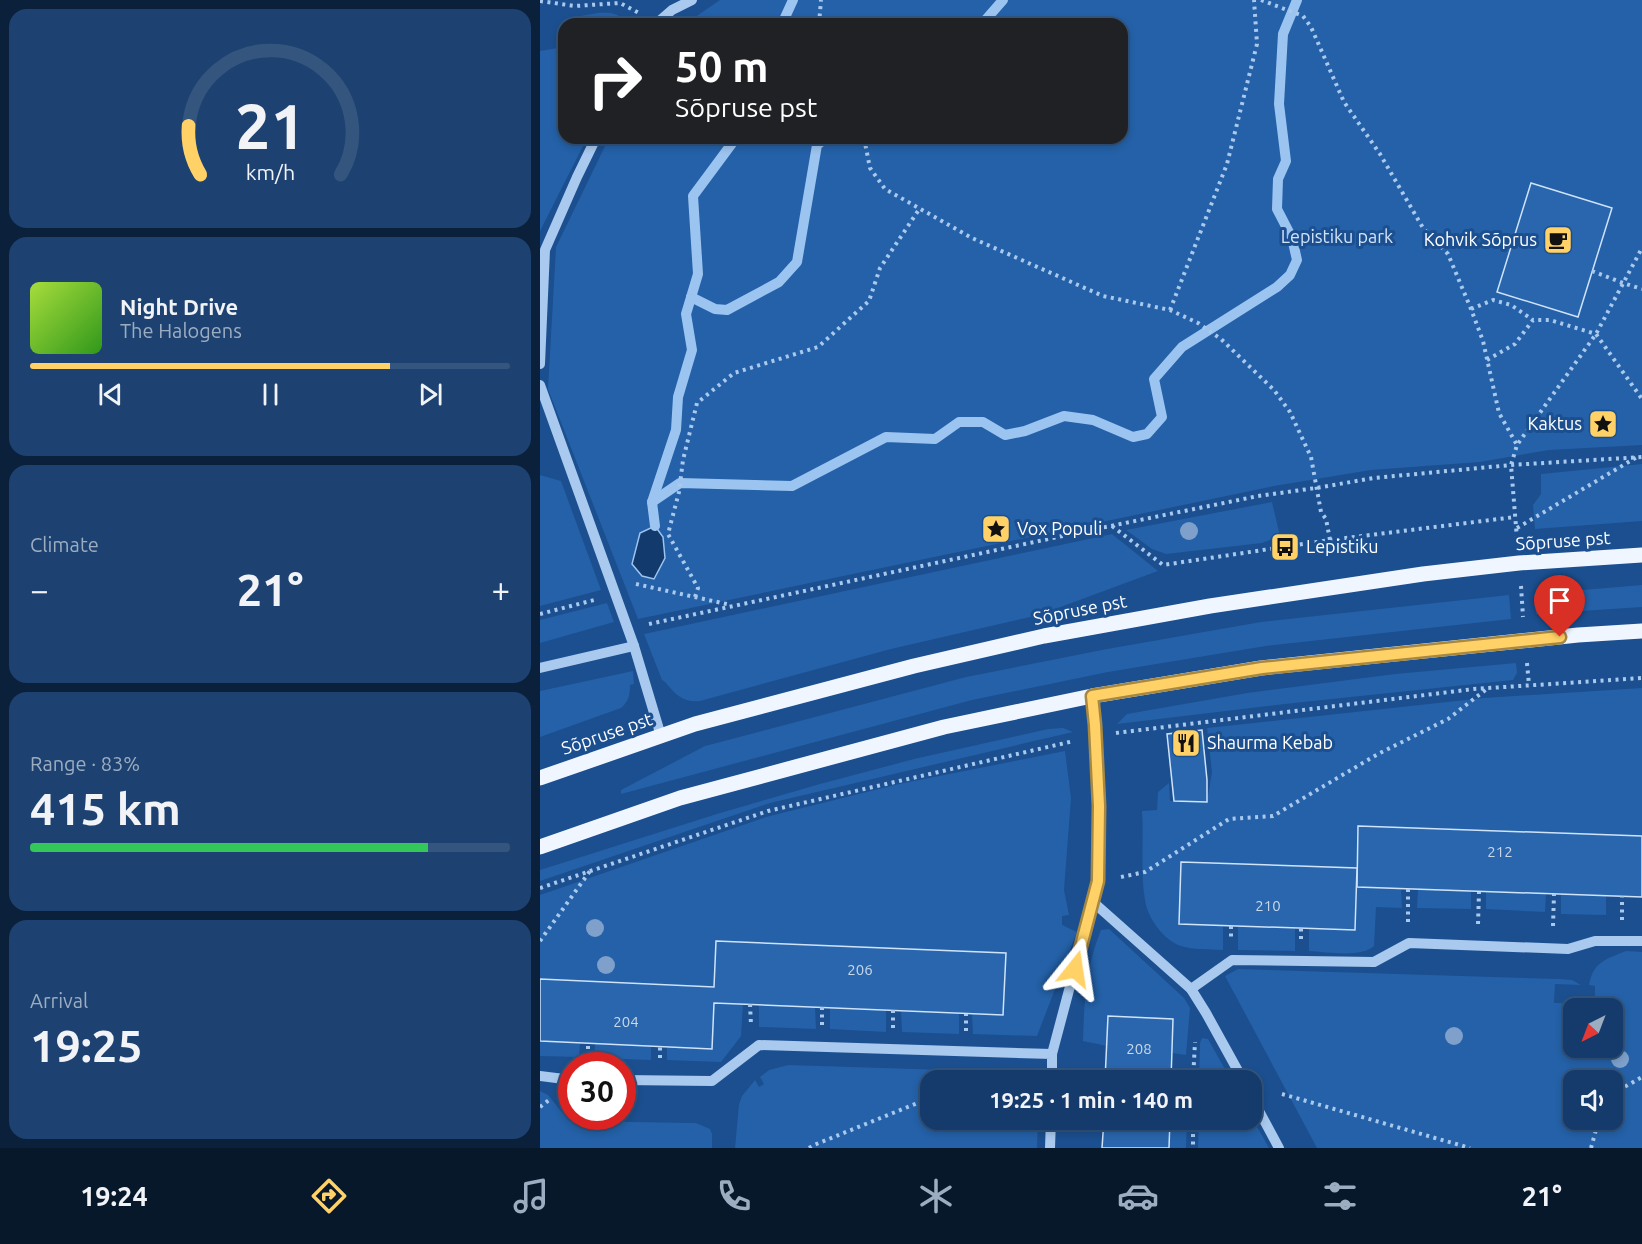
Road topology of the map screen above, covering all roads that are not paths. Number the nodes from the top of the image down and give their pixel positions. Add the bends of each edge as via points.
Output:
1 (692, 0) edge
2 (662, 18) edge
3 (593, 144) edge
4 (540, 364) edge
5 (540, 385) edge
6 (1642, 555) edge
7 (1642, 631) edge
8 (634, 646) junction
9 (540, 668) edge
10 (1092, 696) junction
11 (661, 736) junction
12 (540, 777) edge
13 (540, 847) edge
14 (1093, 902) junction
15 (1642, 941) edge
16 (1191, 989) junction
17 (1052, 1054) junction
18 (1052, 1070) edge
19 (1237, 1070) edge
20 (540, 1076) edge
21 (558, 1078) edge
22 (636, 1080) edge
23 (1262, 1116) edge
24 (1051, 1130) edge
25 (1050, 1148) edge
26 (1279, 1148) edge

1 - 2 street
3 - 4 street via 545,250
5 - 8 street
6 - 11 main road, Sõpruse pst via 1423,574 1044,636 903,669
7 - 10 main road via 1262,668
8 - 9 street
8 - 11 street
10 - 13 main road via 944,727 680,798
10 - 14 street via 1099,806 1098,881
11 - 12 main road, Sõpruse pst
14 - 16 street
14 - 17 street
15 - 16 street via 1595,941 1568,949 1408,943 1374,962 1232,960
16 - 19 street
17 - 18 street
17 - 22 street via 759,1045 712,1081
20 - 21 street
23 - 26 street
24 - 25 street

